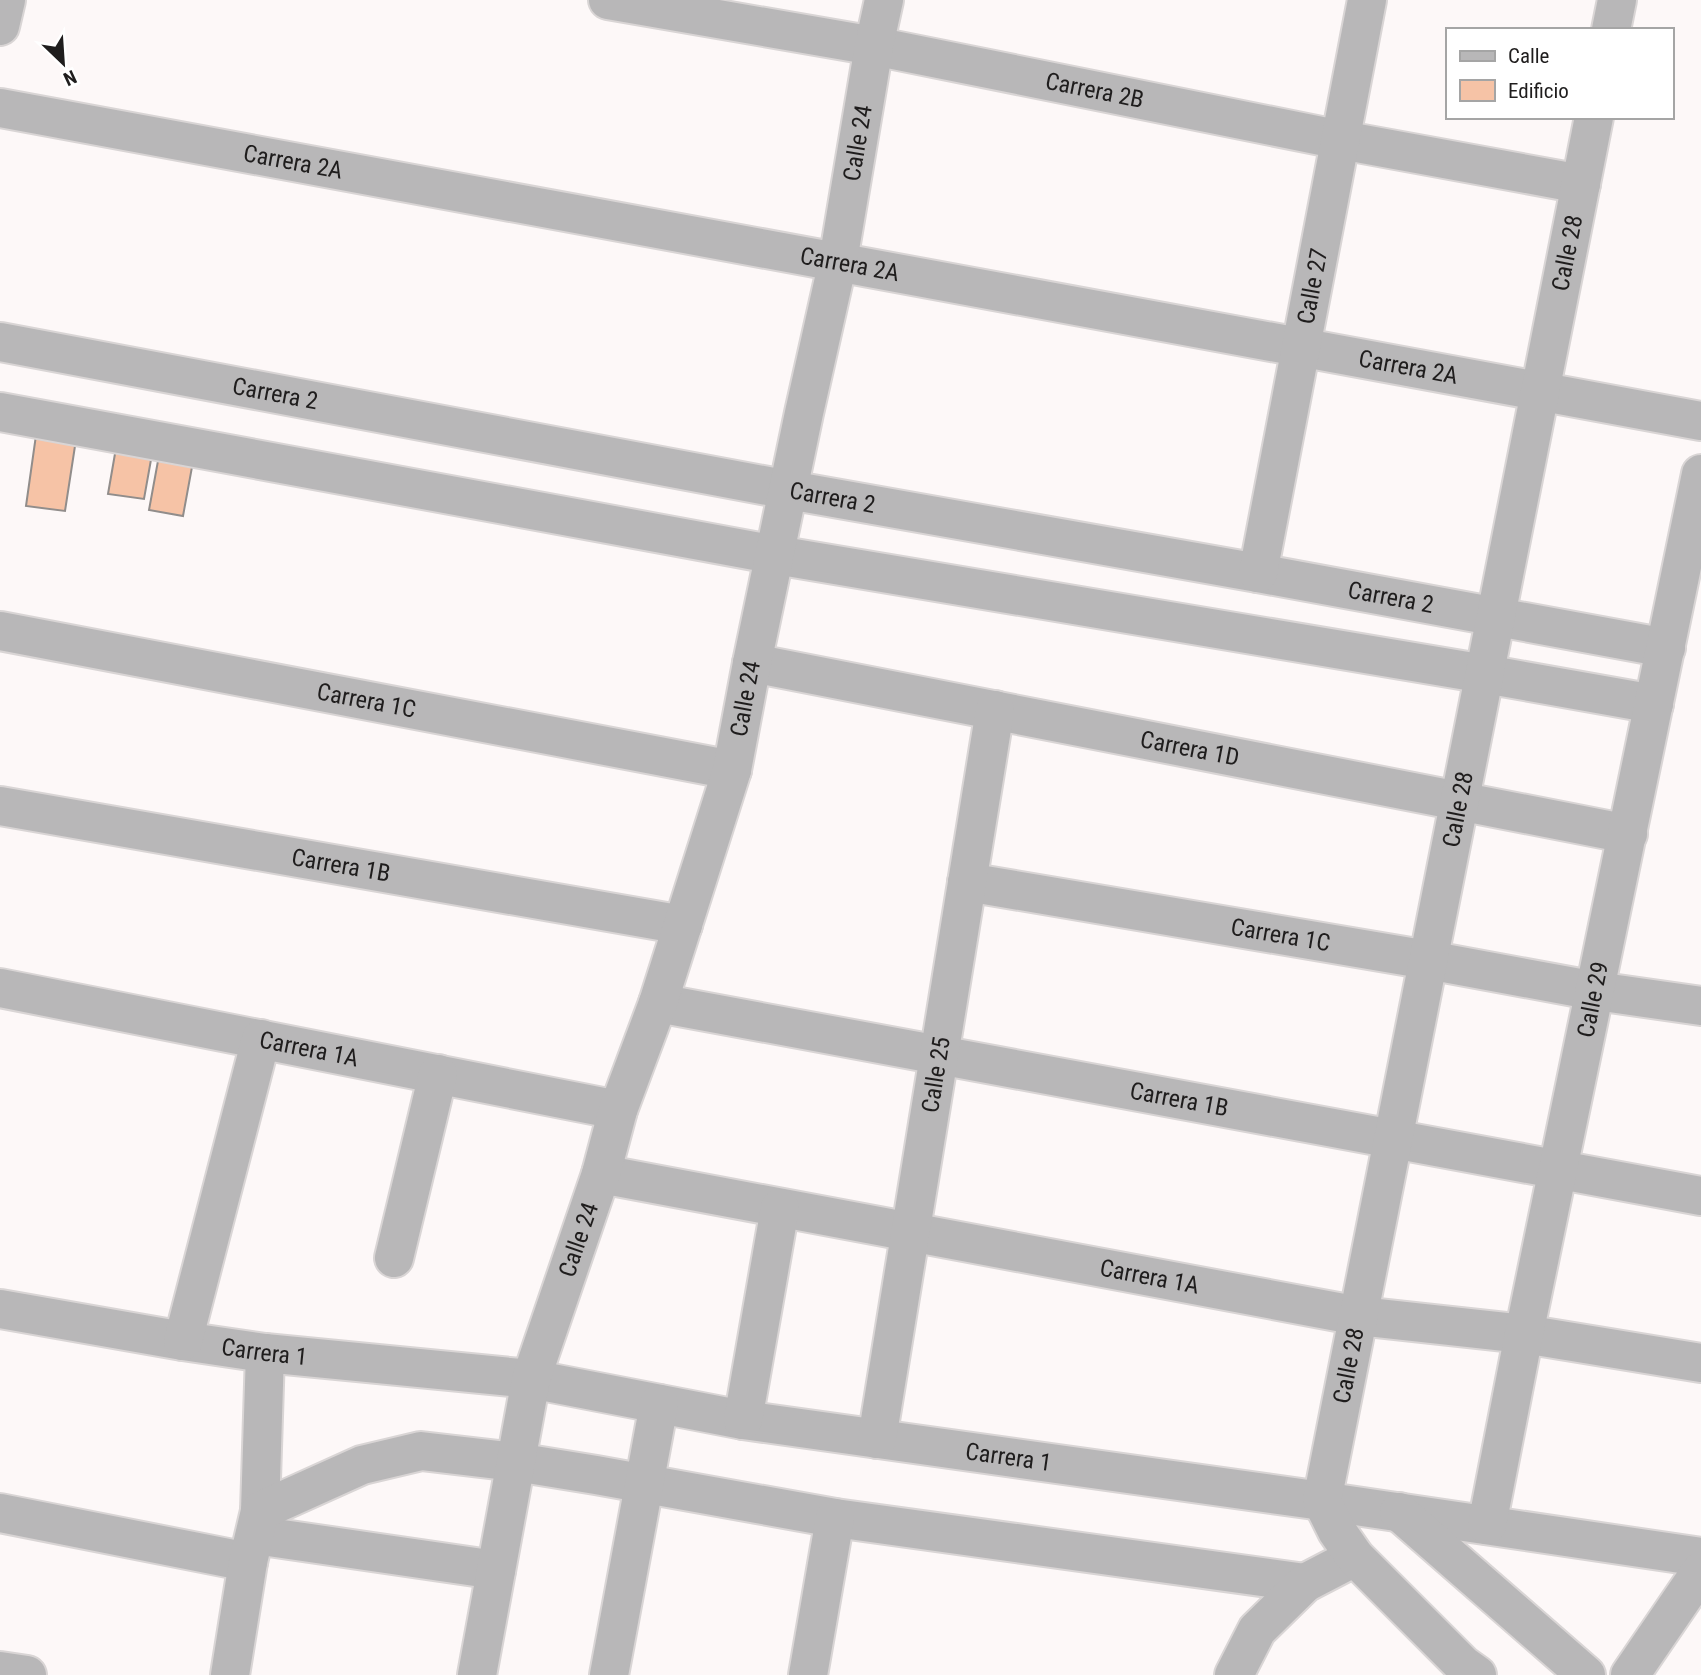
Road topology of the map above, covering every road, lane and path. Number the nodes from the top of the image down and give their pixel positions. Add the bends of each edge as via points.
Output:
1 (6, 0) edge
2 (608, 0) edge
3 (884, 0) edge
4 (1367, 0) edge
5 (1617, 0) edge
6 (0, 26) edge
7 (1611, 28) edge
8 (874, 46) junction
9 (0, 108) edge
10 (1594, 119) edge
11 (1340, 140) junction
12 (1581, 184) junction
13 (838, 261) junction
14 (0, 342) edge
15 (1301, 348) junction
16 (1540, 391) junction
17 (0, 412) edge
18 (1701, 421) edge
19 (1701, 474) edge
20 (789, 490) junction
21 (776, 555) junction
22 (1258, 573) junction
23 (1496, 617) junction
24 (0, 631) edge
25 (1666, 648) junction
26 (752, 663) junction
27 (1485, 674) junction
28 (1654, 704) junction
29 (995, 709) junction
30 (732, 770) junction
31 (1460, 801) junction
32 (0, 806) edge
33 (1628, 834) junction
34 (967, 882) junction
35 (683, 925) junction
36 (1428, 960) junction
37 (0, 988) edge
38 (1596, 991) junction
39 (658, 1003) junction
40 (1701, 1006) edge
41 (261, 1039) junction
42 (939, 1055) junction
43 (439, 1074) junction
44 (618, 1110) junction
45 (1393, 1140) junction
46 (1558, 1170) junction
47 (601, 1174) junction
48 (1701, 1196) edge
49 (780, 1208) junction
50 (910, 1233) junction
51 (394, 1258) dead end
52 (0, 1309) edge
53 (1359, 1316) junction
54 (1524, 1334) junction
55 (183, 1341) junction
56 (265, 1353) junction
57 (1701, 1363) edge
58 (531, 1379) junction
59 (659, 1404) junction
60 (743, 1420) junction
61 (877, 1439) junction
62 (516, 1462) junction
63 (644, 1484) junction
64 (1322, 1501) junction
65 (1399, 1512) junction
66 (0, 1513) edge
67 (835, 1518) junction
68 (1487, 1525) junction
69 (254, 1536) junction
70 (1354, 1557) junction
71 (1701, 1557) edge
72 (496, 1570) junction
73 (1701, 1571) edge
74 (1305, 1583) junction
75 (0, 1671) edge
76 (1466, 1672) edge
77 (27, 1675) edge
78 (230, 1675) edge
79 (477, 1675) edge
80 (609, 1675) edge
81 (808, 1675) edge
82 (1234, 1675) edge
83 (1586, 1675) edge
84 (1630, 1675) edge

1 - 6 street
2 - 8 street, Carrera 2B
3 - 8 street, Calle 24
4 - 11 street, Calle 27
5 - 7 street
8 - 11 street, Carrera 2B
8 - 13 street, Calle 24
9 - 13 street, Carrera 2A
10 - 12 street, Calle 28
11 - 12 street, Carrera 2B
11 - 15 street, Calle 27
12 - 16 street, Calle 28
13 - 15 street, Carrera 2A
13 - 20 street, Calle 24
14 - 20 street, Carrera 2
15 - 16 street, Carrera 2A
15 - 22 street, Calle 27
16 - 18 street, Carrera 2A
16 - 23 street, Calle 28
17 - 21 street
19 - 25 street, Calle 29
20 - 21 street, Calle 24
20 - 22 street, Carrera 2
21 - 26 street, Calle 24
21 - 27 street
22 - 23 street, Carrera 2
23 - 25 street, Carrera 2
23 - 27 street, Calle 28
24 - 30 street, Carrera 1C
25 - 28 street, Calle 29
26 - 29 street, Carrera 1D
26 - 30 street, Calle 24
27 - 28 street
27 - 31 street, Calle 28
28 - 33 street, Calle 29
29 - 31 street, Carrera 1D
29 - 34 street, Calle 25
30 - 35 street, Calle 24
31 - 33 street, Carrera 1D
31 - 36 street, Calle 28
32 - 35 street, Carrera 1B
33 - 38 street, Calle 29
34 - 36 street, Carrera 1C
34 - 42 street, Calle 25
35 - 39 street, Calle 24
36 - 38 street, Carrera 1C
36 - 45 street, Calle 28
37 - 41 street, Carrera 1A
38 - 40 street, Carrera 1C
38 - 46 street, Calle 29
39 - 42 street, Carrera 1B
39 - 44 street, Calle 24
41 - 43 street, Carrera 1A
41 - 55 street
42 - 45 street, Carrera 1B
42 - 50 street, Calle 25
43 - 44 street, Carrera 1A
43 - 51 street
44 - 47 street, Calle 24
45 - 46 street, Carrera 1B
45 - 53 street, Calle 28
46 - 48 street, Carrera 1B
46 - 54 street, Calle 29
47 - 49 street, Carrera 1A
47 - 58 street, Calle 24
49 - 50 street, Carrera 1A
49 - 60 street
50 - 53 street, Carrera 1A
50 - 61 street, Calle 25
52 - 55 street, Carrera 1
53 - 54 street, Carrera 1A
53 - 64 street, Calle 28
54 - 57 street, Carrera 1A
54 - 68 street, Calle 29
55 - 56 street, Carrera 1
56 - 58 street, Carrera 1
56 - 69 street
58 - 59 street, Carrera 1
58 - 62 street
59 - 60 street, Carrera 1
59 - 63 street
60 - 61 street, Carrera 1
61 - 64 street, Carrera 1
62 - 63 street
62 - 69 street via 421,1451 362,1465
62 - 72 street
63 - 67 street
63 - 80 street
64 - 65 street, Carrera 1
64 - 70 street
65 - 68 street, Carrera 1
65 - 83 street
66 - 69 street
67 - 74 street
67 - 81 street
68 - 71 street, Carrera 1
69 - 72 street
69 - 78 street
70 - 74 street
70 - 76 street
72 - 79 street
73 - 84 street
74 - 82 street via 1257,1630
75 - 77 street

